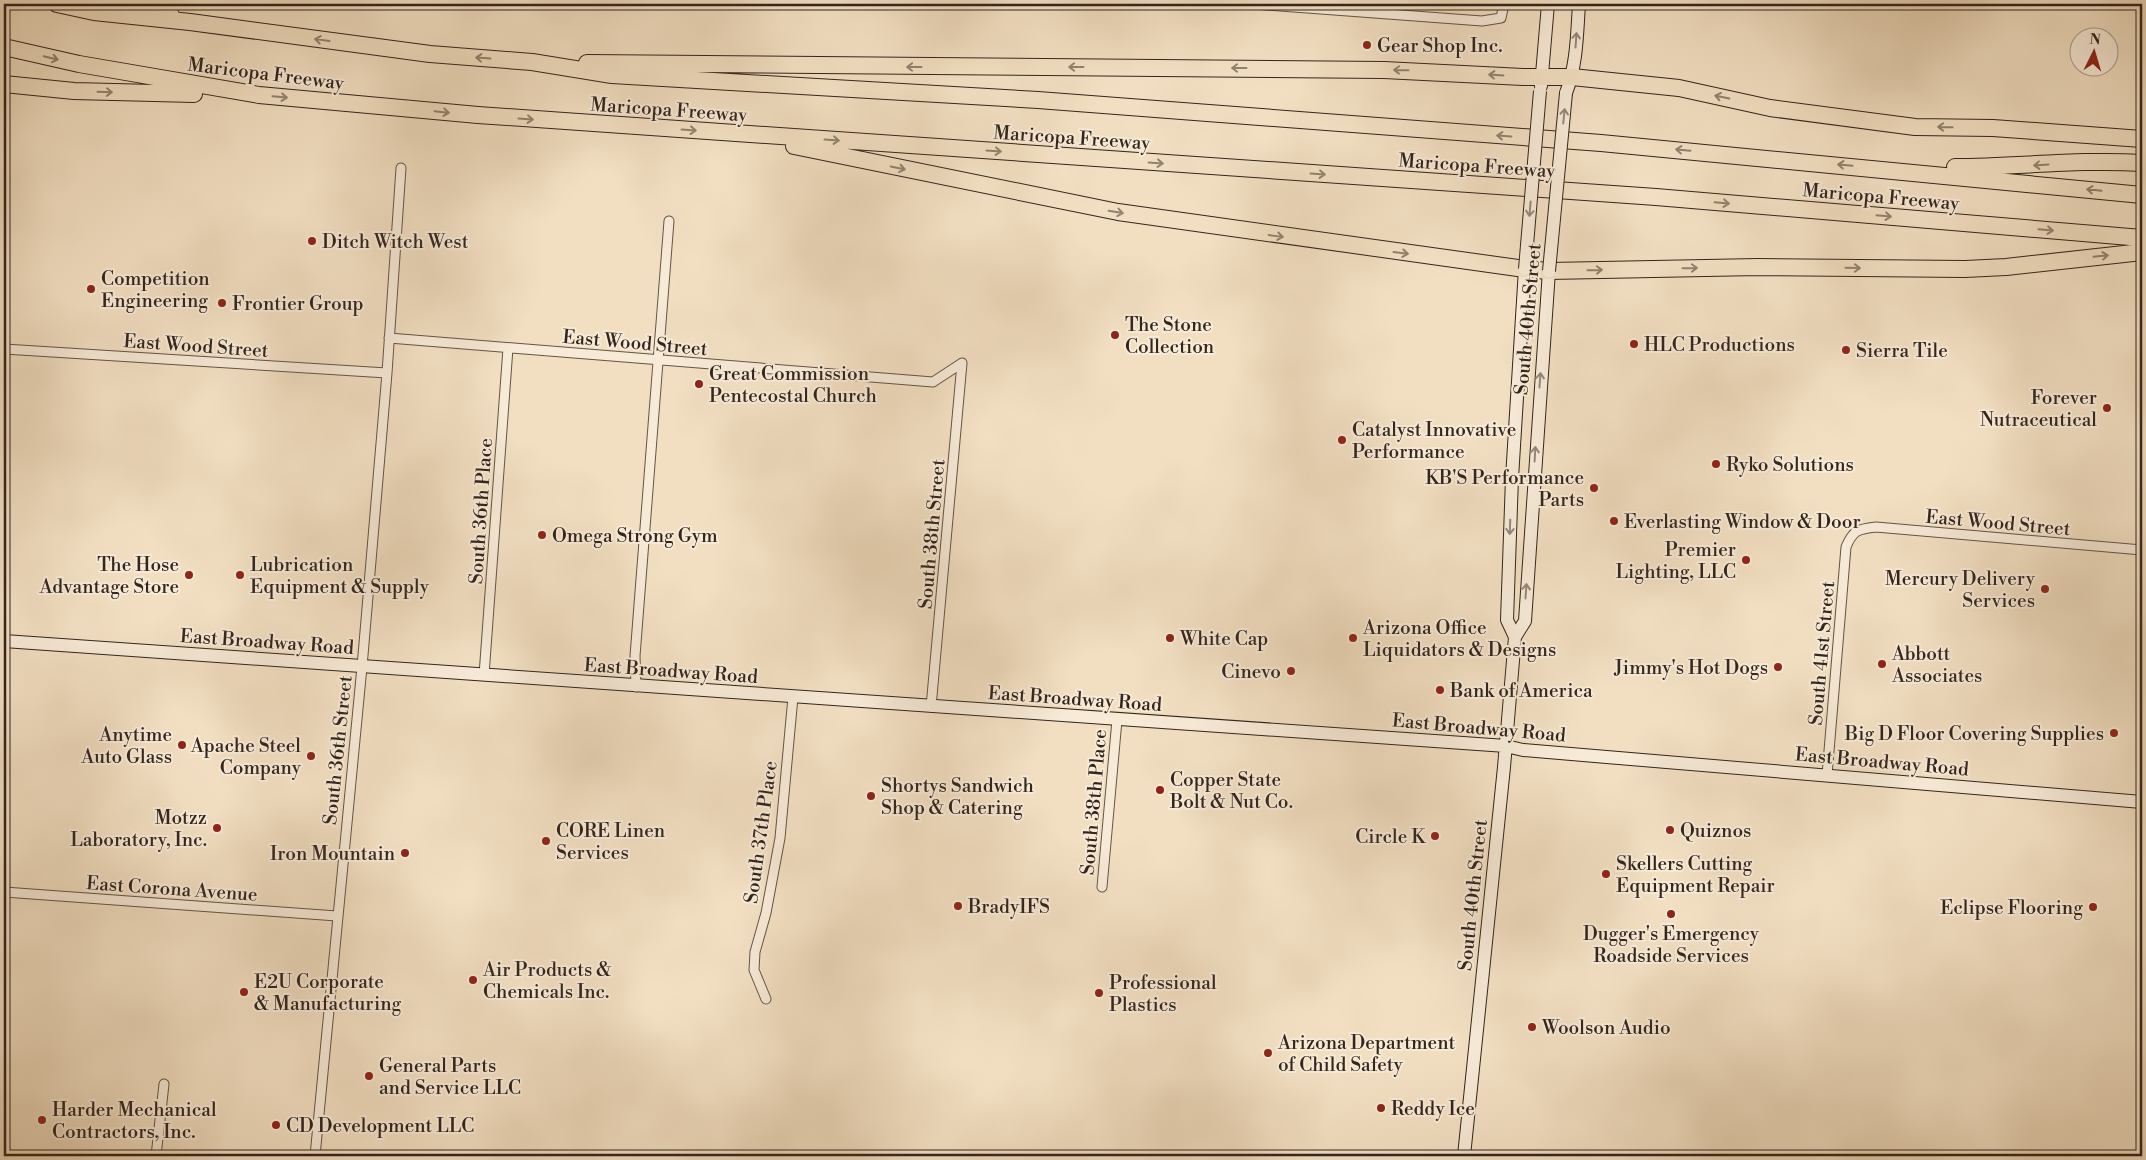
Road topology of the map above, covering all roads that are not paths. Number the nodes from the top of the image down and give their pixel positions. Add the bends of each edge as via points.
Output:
1 (57, 4) edge
2 (143, 4) edge
3 (1253, 4) edge
4 (1504, 4) edge
5 (1548, 4) edge
6 (1579, 4) edge
7 (1277, 5) edge
8 (190, 22) junction
9 (4, 48) edge
10 (532, 62) junction
11 (1572, 77) junction
12 (1541, 83) junction
13 (4, 84) edge
14 (248, 94) junction
15 (731, 133) junction
16 (2142, 139) edge
17 (2142, 163) edge
18 (401, 168) dead end
19 (1873, 168) junction
20 (2142, 195) edge
21 (669, 220) dead end
22 (2142, 238) edge
23 (2142, 252) edge
24 (1525, 269) junction
25 (1549, 271) junction
26 (389, 338) junction
27 (508, 348) junction
28 (4, 349) edge
29 (658, 360) junction
30 (962, 363) joint
31 (387, 373) junction
32 (1852, 534) joint
33 (2142, 550) edge
34 (1515, 637) junction
35 (4, 641) edge
36 (362, 667) junction
37 (484, 676) junction
38 (636, 686) junction
39 (793, 697) junction
40 (932, 707) junction
41 (1117, 720) junction
42 (1506, 746) junction
43 (1827, 775) junction
44 (2142, 802) edge
45 (1102, 887) dead end
46 (4, 892) edge
47 (337, 916) junction
48 (766, 999) dead end
49 (164, 1084) dead end
50 (156, 1156) edge
51 (316, 1156) edge
52 (1464, 1156) edge

1 - 8 highway, Maricopa Freeway via 94,12
2 - 8 highway
3 - 7 street
4 - 7 street via 1501,18 1482,21
5 - 12 main road, South 40th Street
11 -> 6 main road, South 40th Street
10 -> 8 highway, Maricopa Freeway via 430,54
9 -> 14 highway, Maricopa Freeway
12 -> 10 highway via 1384,70
19 -> 10 highway, Maricopa Freeway via 1601,143 1038,100 612,75
11 - 12 highway
16 -> 11 highway via 1993,128 1915,127 1770,108 1679,88
25 -> 11 main road, South 40th Street, bridge via 1566,93
12 -> 24 main road, South 40th Street, bridge
13 -> 14 highway via 74,92
14 -> 15 highway, Maricopa Freeway
15 -> 22 highway, Maricopa Freeway via 1656,197
15 -> 24 highway via 1118,212
17 -> 19 highway via 2102,160 2013,167
18 - 26 street, South 36th Street
20 -> 19 highway, Maricopa Freeway
21 - 29 street
25 -> 23 highway via 1758,267 1973,269
24 - 25 highway
24 -> 34 main road, South 40th Street via 1506,620
34 -> 25 main road, South 40th Street via 1524,621
26 - 27 street, East Wood Street
26 - 31 street, South 36th Street
27 - 29 street, East Wood Street
27 - 37 street, South 36th Place
28 - 31 street, East Wood Street
29 - 30 street, East Wood Street via 933,382
29 - 38 street via 635,656
30 - 40 street, South 38th Street
31 - 36 street, South 36th Street
32 - 33 street, East Wood Street via 1876,527
32 - 43 street, South 41st Street via 1846,547
34 - 42 main road, South 40th Street
35 - 36 main road, East Broadway Road
36 - 37 main road, East Broadway Road
36 - 47 street, South 36th Street
37 - 38 main road, East Broadway Road
38 - 39 main road, East Broadway Road
39 - 40 main road, East Broadway Road
39 - 48 street, South 37th Place via 780,838 766,914 754,952 754,970
40 - 41 main road, East Broadway Road
41 - 42 main road, East Broadway Road
41 - 45 street, South 38th Place
42 - 43 main road, East Broadway Road
42 - 52 main road, South 40th Street
43 - 44 main road, East Broadway Road
46 - 47 street, East Corona Avenue
47 - 51 street, South 36th Street
49 - 50 street

